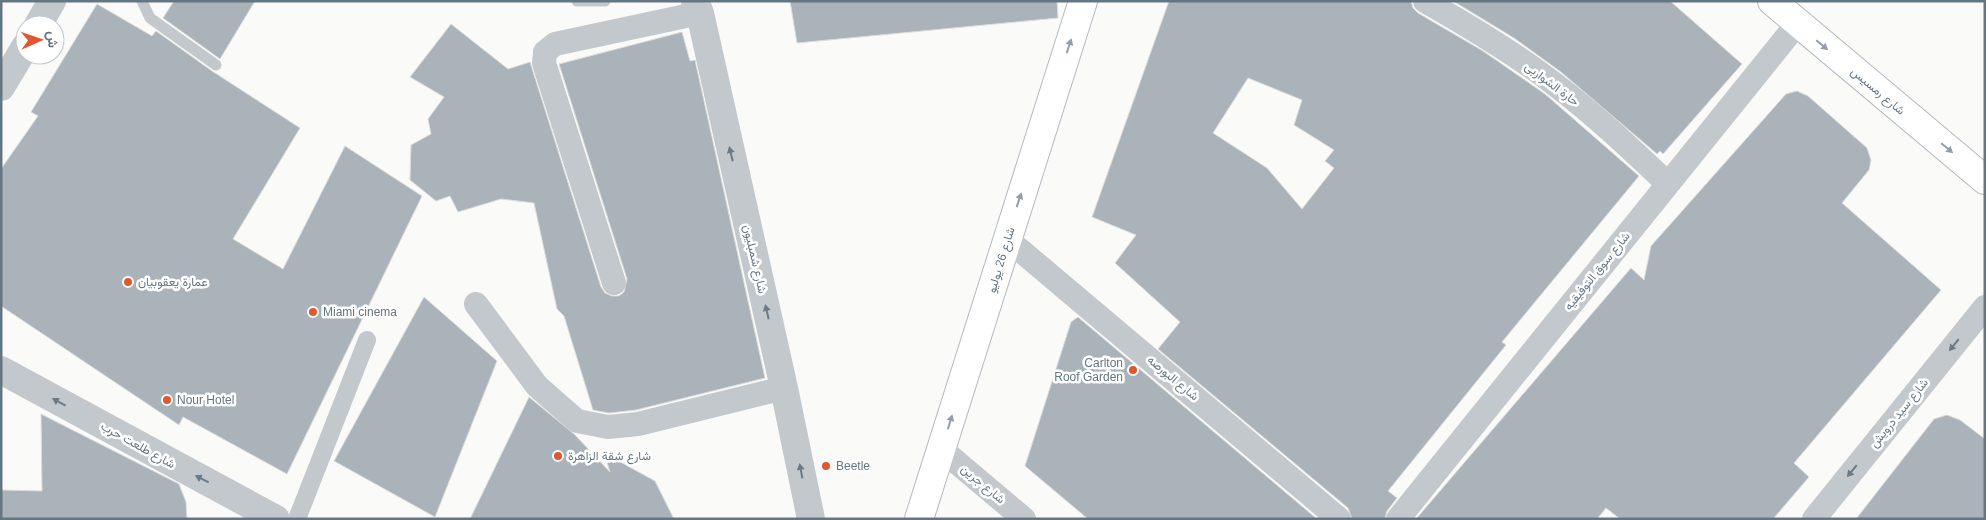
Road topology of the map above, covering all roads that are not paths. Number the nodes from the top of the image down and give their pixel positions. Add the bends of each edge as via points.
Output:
1 (52, 1) edge
2 (142, 1) edge
3 (577, 1) edge
4 (604, 1) edge
5 (1083, 1) edge
6 (1425, 1) edge
7 (1772, 1) edge
8 (697, 7) edge
9 (44, 15) edge
10 (1797, 24) junction
11 (15, 64) edge
12 (216, 65) dead end
13 (1, 87) edge
14 (1985, 180) edge
15 (1668, 184) junction
16 (1007, 239) junction
17 (614, 284) dead end
18 (476, 304) dead end
19 (1985, 307) edge
20 (367, 340) dead end
21 (1, 370) edge
22 (784, 388) junction
23 (941, 449) junction
24 (228, 506) edge
25 (276, 519) edge
26 (296, 519) edge
27 (811, 519) edge
28 (919, 519) edge
29 (1024, 519) edge
30 (1339, 519) edge
31 (1398, 519) edge
32 (1814, 519) edge

1 - 9 street
2 - 12 lane via 150,18
3 - 4 lane
16 -> 5 main road, شارع 26 يوليو
6 - 15 street, حارة الشواربى via 1481,33 1552,82 1612,131
7 - 10 main road, شارع رمسيس
8 - 17 street via 555,44 545,52 544,63
22 -> 8 street, شارع شمبليون
10 -> 14 main road, شارع رمسيس
10 - 15 street, شارع سوق التوفيقيه
11 - 13 street
15 - 31 street, شارع سوق التوفيقيه
23 -> 16 main road, شارع 26 يوليو
16 - 30 street, شارع البورصه
18 - 22 street via 537,386 577,420 608,427 638,424
19 -> 32 street, شارع سيد درويش
20 - 26 street
24 -> 21 street, شارع طلعت حرب
27 -> 22 street, شارع شمبليون
23 - 28 main road, شارع 26 يوليو
23 - 29 street, شارع جرين
24 - 25 street, شارع طلعت حرب

